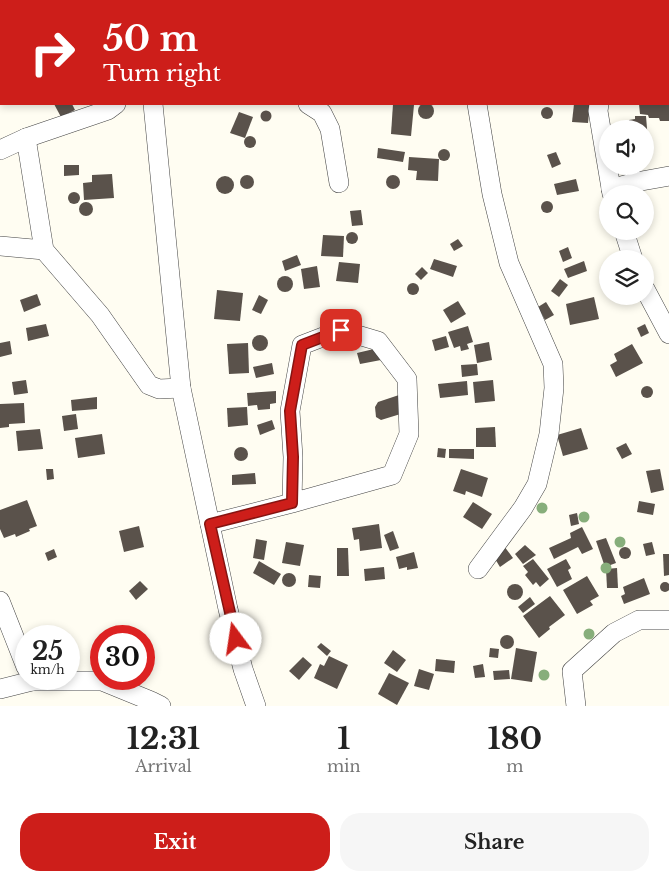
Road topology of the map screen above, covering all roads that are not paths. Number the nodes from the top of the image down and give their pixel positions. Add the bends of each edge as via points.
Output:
1 (115, 105) edge
2 (153, 105) edge
3 (310, 105) edge
4 (477, 105) edge
5 (599, 105) edge
6 (26, 138) junction
7 (0, 150) edge
8 (669, 176) edge
9 (339, 183) dead end
10 (611, 185) edge
11 (629, 185) edge
12 (0, 246) edge
13 (44, 250) junction
14 (654, 305) edge
15 (669, 334) edge
16 (182, 388) junction
17 (292, 503) junction
18 (210, 524) junction
19 (478, 570) dead end
20 (0, 601) edge
21 (669, 620) edge
22 (15, 638) edge
23 (80, 679) edge
24 (15, 682) edge
25 (0, 689) edge
26 (160, 706) edge
27 (256, 706) edge
28 (576, 706) edge

1 - 6 street
2 - 16 street
3 - 9 street via 322,113 330,130
4 - 19 street via 492,194 509,263 553,364 554,388 549,434 537,484
5 - 10 street
6 - 7 street
6 - 13 street
8 - 11 street
12 - 13 street
13 - 16 street via 100,315 149,385 159,390
14 - 15 street
16 - 18 street
17 - 17 street via 392,475 409,434 407,379 378,341 341,330 302,345 290,411
17 - 18 street
18 - 27 street via 243,669
20 - 22 street
21 - 28 street via 639,620 614,633 572,671
23 - 26 street via 102,681
24 - 25 street

